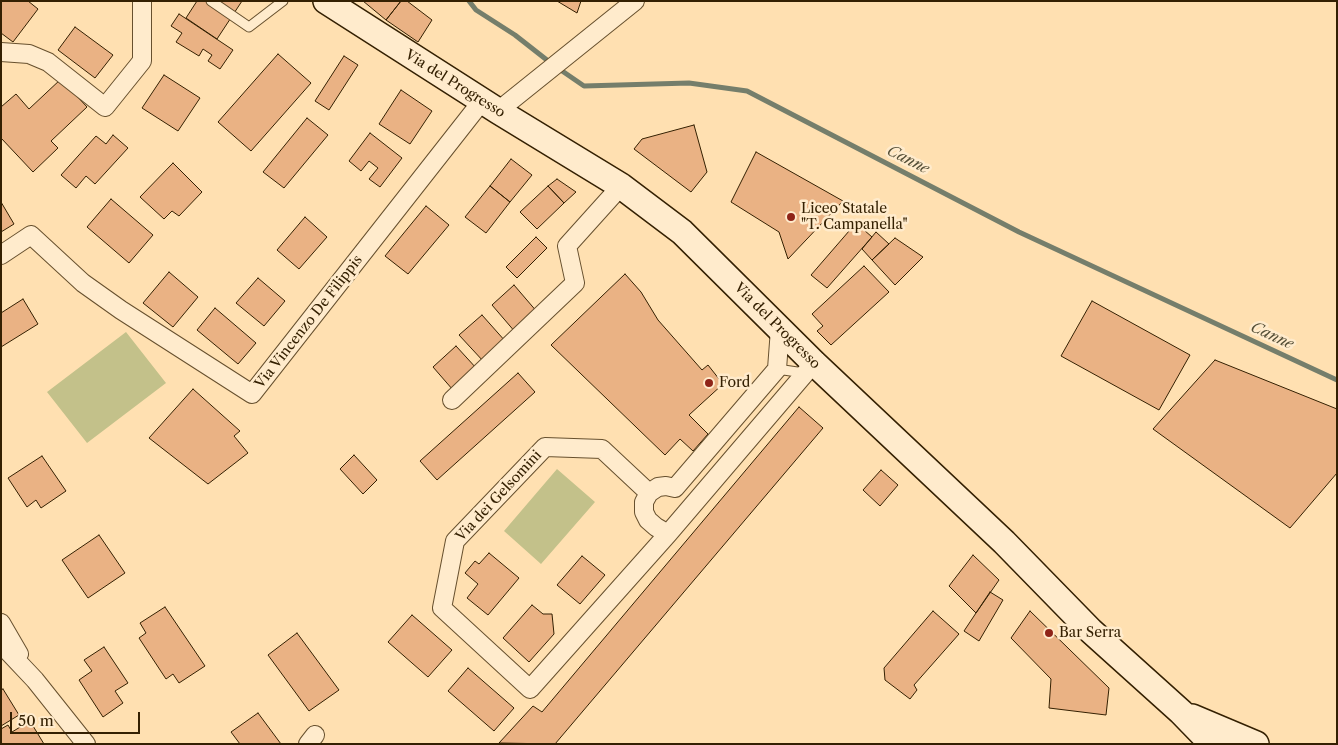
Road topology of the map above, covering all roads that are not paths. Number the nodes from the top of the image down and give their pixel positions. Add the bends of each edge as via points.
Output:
1 (142, 1) edge
2 (210, 1) edge
3 (283, 1) edge
4 (326, 1) edge
5 (635, 1) edge
6 (1, 52) edge
7 (490, 106) junction
8 (621, 186) junction
9 (1, 255) edge
10 (780, 329) junction
11 (809, 368) junction
12 (777, 369) junction
13 (452, 400) dead end
14 (650, 492) junction
15 (668, 534) junction
16 (1, 623) edge
17 (1, 644) edge
18 (35, 680) junction
19 (1181, 712) junction
20 (86, 744) edge
21 (1212, 744) edge
22 (1256, 744) edge

1 - 6 street via 142,61 105,107 48,62 29,54
2 - 3 lane via 249,27
4 - 7 street, Via del Progresso
5 - 7 street via 524,90
7 - 8 street, Via del Progresso
7 - 9 street, Via Vincenzo De Filippis via 252,394 83,283 31,235
8 - 10 street, Via del Progresso via 682,232
8 - 13 street via 567,246 575,283
10 - 11 street, Via del Progresso
10 - 12 street
11 - 12 lane
11 - 15 street, Via dei Gelsomini
11 - 19 street, Via del Progresso via 1004,542 1091,631
12 - 14 street via 675,488 658,487
14 - 15 street via 644,502 644,512 648,520
14 - 15 street, Via dei Gelsomini via 602,449 545,447 455,540 442,608 530,689
16 - 18 street
17 - 18 street
18 - 20 street
19 - 21 street
19 - 22 street

